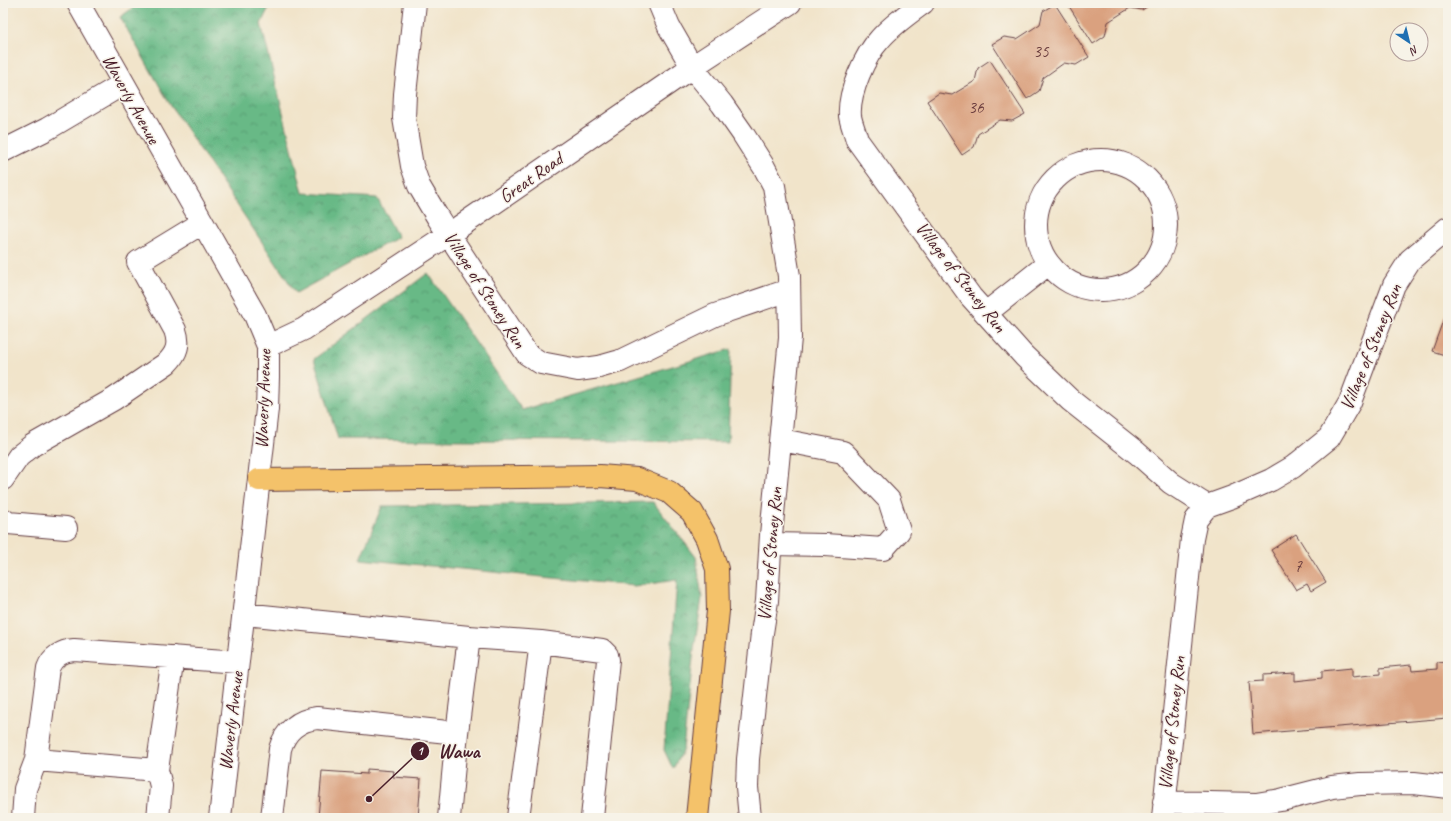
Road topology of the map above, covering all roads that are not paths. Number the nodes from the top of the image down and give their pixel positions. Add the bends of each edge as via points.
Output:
1 (78, 3) edge
2 (415, 3) edge
3 (658, 3) edge
4 (790, 3) edge
5 (923, 3) edge
6 (692, 67) junction
7 (123, 84) junction
8 (3, 151) edge
9 (202, 223) junction
10 (1446, 233) edge
11 (449, 234) junction
12 (1048, 264) junction
13 (789, 290) junction
14 (986, 313) junction
15 (268, 346) junction
16 (781, 440) junction
17 (3, 479) edge
18 (259, 480) junction
19 (1207, 506) junction
20 (3, 519) edge
21 (66, 528) dead end
22 (771, 544) junction
23 (244, 614) junction
24 (469, 637) junction
25 (541, 642) junction
26 (173, 657) junction
27 (238, 662) junction
28 (457, 733) junction
29 (36, 760) junction
30 (157, 770) junction
31 (1448, 787) edge
32 (1163, 810) edge
33 (23, 818) edge
34 (158, 818) edge
35 (220, 818) edge
36 (272, 818) edge
37 (449, 818) edge
38 (518, 818) edge
39 (592, 818) edge
40 (697, 818) edge
41 (750, 818) edge

1 - 7 street, Waverly Avenue
2 - 11 street, Village of Stoney Run via 404,94 407,143 419,186
3 - 6 street, Village of Stoney Run
4 - 6 street, Great Road
5 - 14 street, Village of Stoney Run via 879,39 863,64 853,89 850,115 857,140
6 - 11 street, Great Road
6 - 13 street, Village of Stoney Run via 743,134 774,186
7 - 8 street via 47,129
7 - 9 street, Waverly Avenue
9 - 15 street, Waverly Avenue via 255,315
9 - 17 street via 138,262 175,330 178,338 174,357 114,399 33,445 19,456
10 - 19 street, Village of Stoney Run via 1410,260 1394,285 1350,402 1330,438 1293,467 1271,480
11 - 13 street, Village of Stoney Run via 527,354 541,363 578,370 620,361 715,315
11 - 15 street, Great Road via 304,329
12 - 12 street via 1065,280 1086,288 1106,290 1126,285 1144,274 1157,258 1165,239 1166,218 1161,198 1150,180 1133,168 1114,161 1093,160 1071,167 1053,180 1041,199 1035,221 1038,244
12 - 14 street
13 - 16 street, Village of Stoney Run via 790,338
14 - 19 street, Village of Stoney Run via 1070,400 1171,483
15 - 18 street, Waverly Avenue via 267,409
16 - 22 street, Village of Stoney Run
16 - 22 street via 843,452 889,500 899,531 883,549
18 - 23 street, Waverly Avenue
18 - 40 highway via 600,476 637,479 668,492 692,512 707,540 717,569 718,611
19 - 32 street, Village of Stoney Run via 1196,520 1192,539
20 - 21 street via 8,523
22 - 41 street, Village of Stoney Run via 767,601 748,759
23 - 24 street
23 - 27 street, Waverly Avenue
24 - 25 street
24 - 28 street
25 - 38 street
25 - 39 street via 600,649 607,655
26 - 27 street
26 - 29 street via 74,650 58,655 50,662 48,668
26 - 30 street
27 - 35 street, Waverly Avenue
28 - 36 street via 317,718 302,722 286,733 282,740
28 - 37 street
29 - 30 street
29 - 33 street via 26,789
30 - 34 street via 161,786
31 - 32 street, Village of Stoney Run via 1414,783 1360,784 1332,787 1256,804

